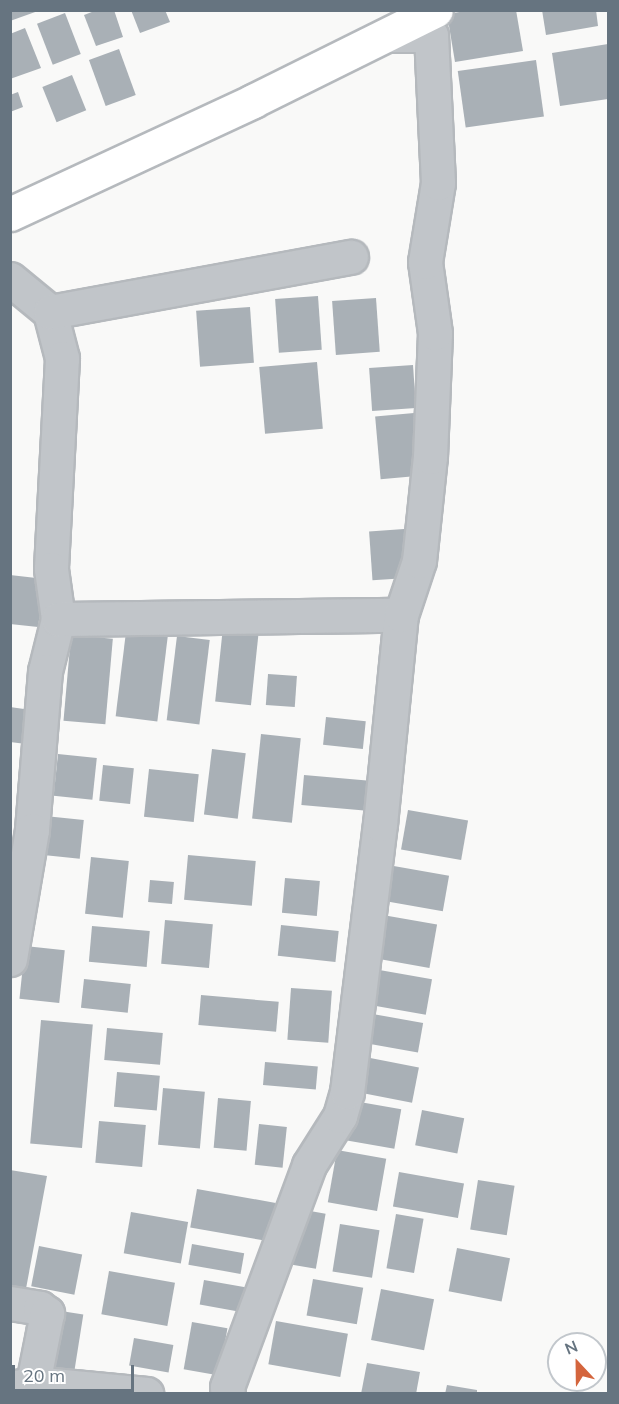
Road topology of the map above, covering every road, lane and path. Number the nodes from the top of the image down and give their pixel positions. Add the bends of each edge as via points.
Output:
1 (436, 10) edge
2 (392, 34) junction
3 (10, 214) edge
4 (351, 257) dead end
5 (10, 279) edge
6 (50, 312) junction
7 (401, 615) junction
8 (58, 619) junction
9 (10, 959) edge
10 (10, 1303) edge
11 (21, 1385) edge
12 (146, 1394) edge
13 (228, 1394) edge

1 - 2 main road
2 - 3 main road
2 - 7 street via 431,35 438,183 425,262 435,333 430,457 418,561
4 - 6 street
5 - 6 street
6 - 8 street via 62,358 51,569
7 - 8 street
7 - 13 street via 347,1092 340,1116 309,1165 227,1387
8 - 9 street via 45,671 32,830
10 - 11 street via 40,1308 47,1313
11 - 12 street

